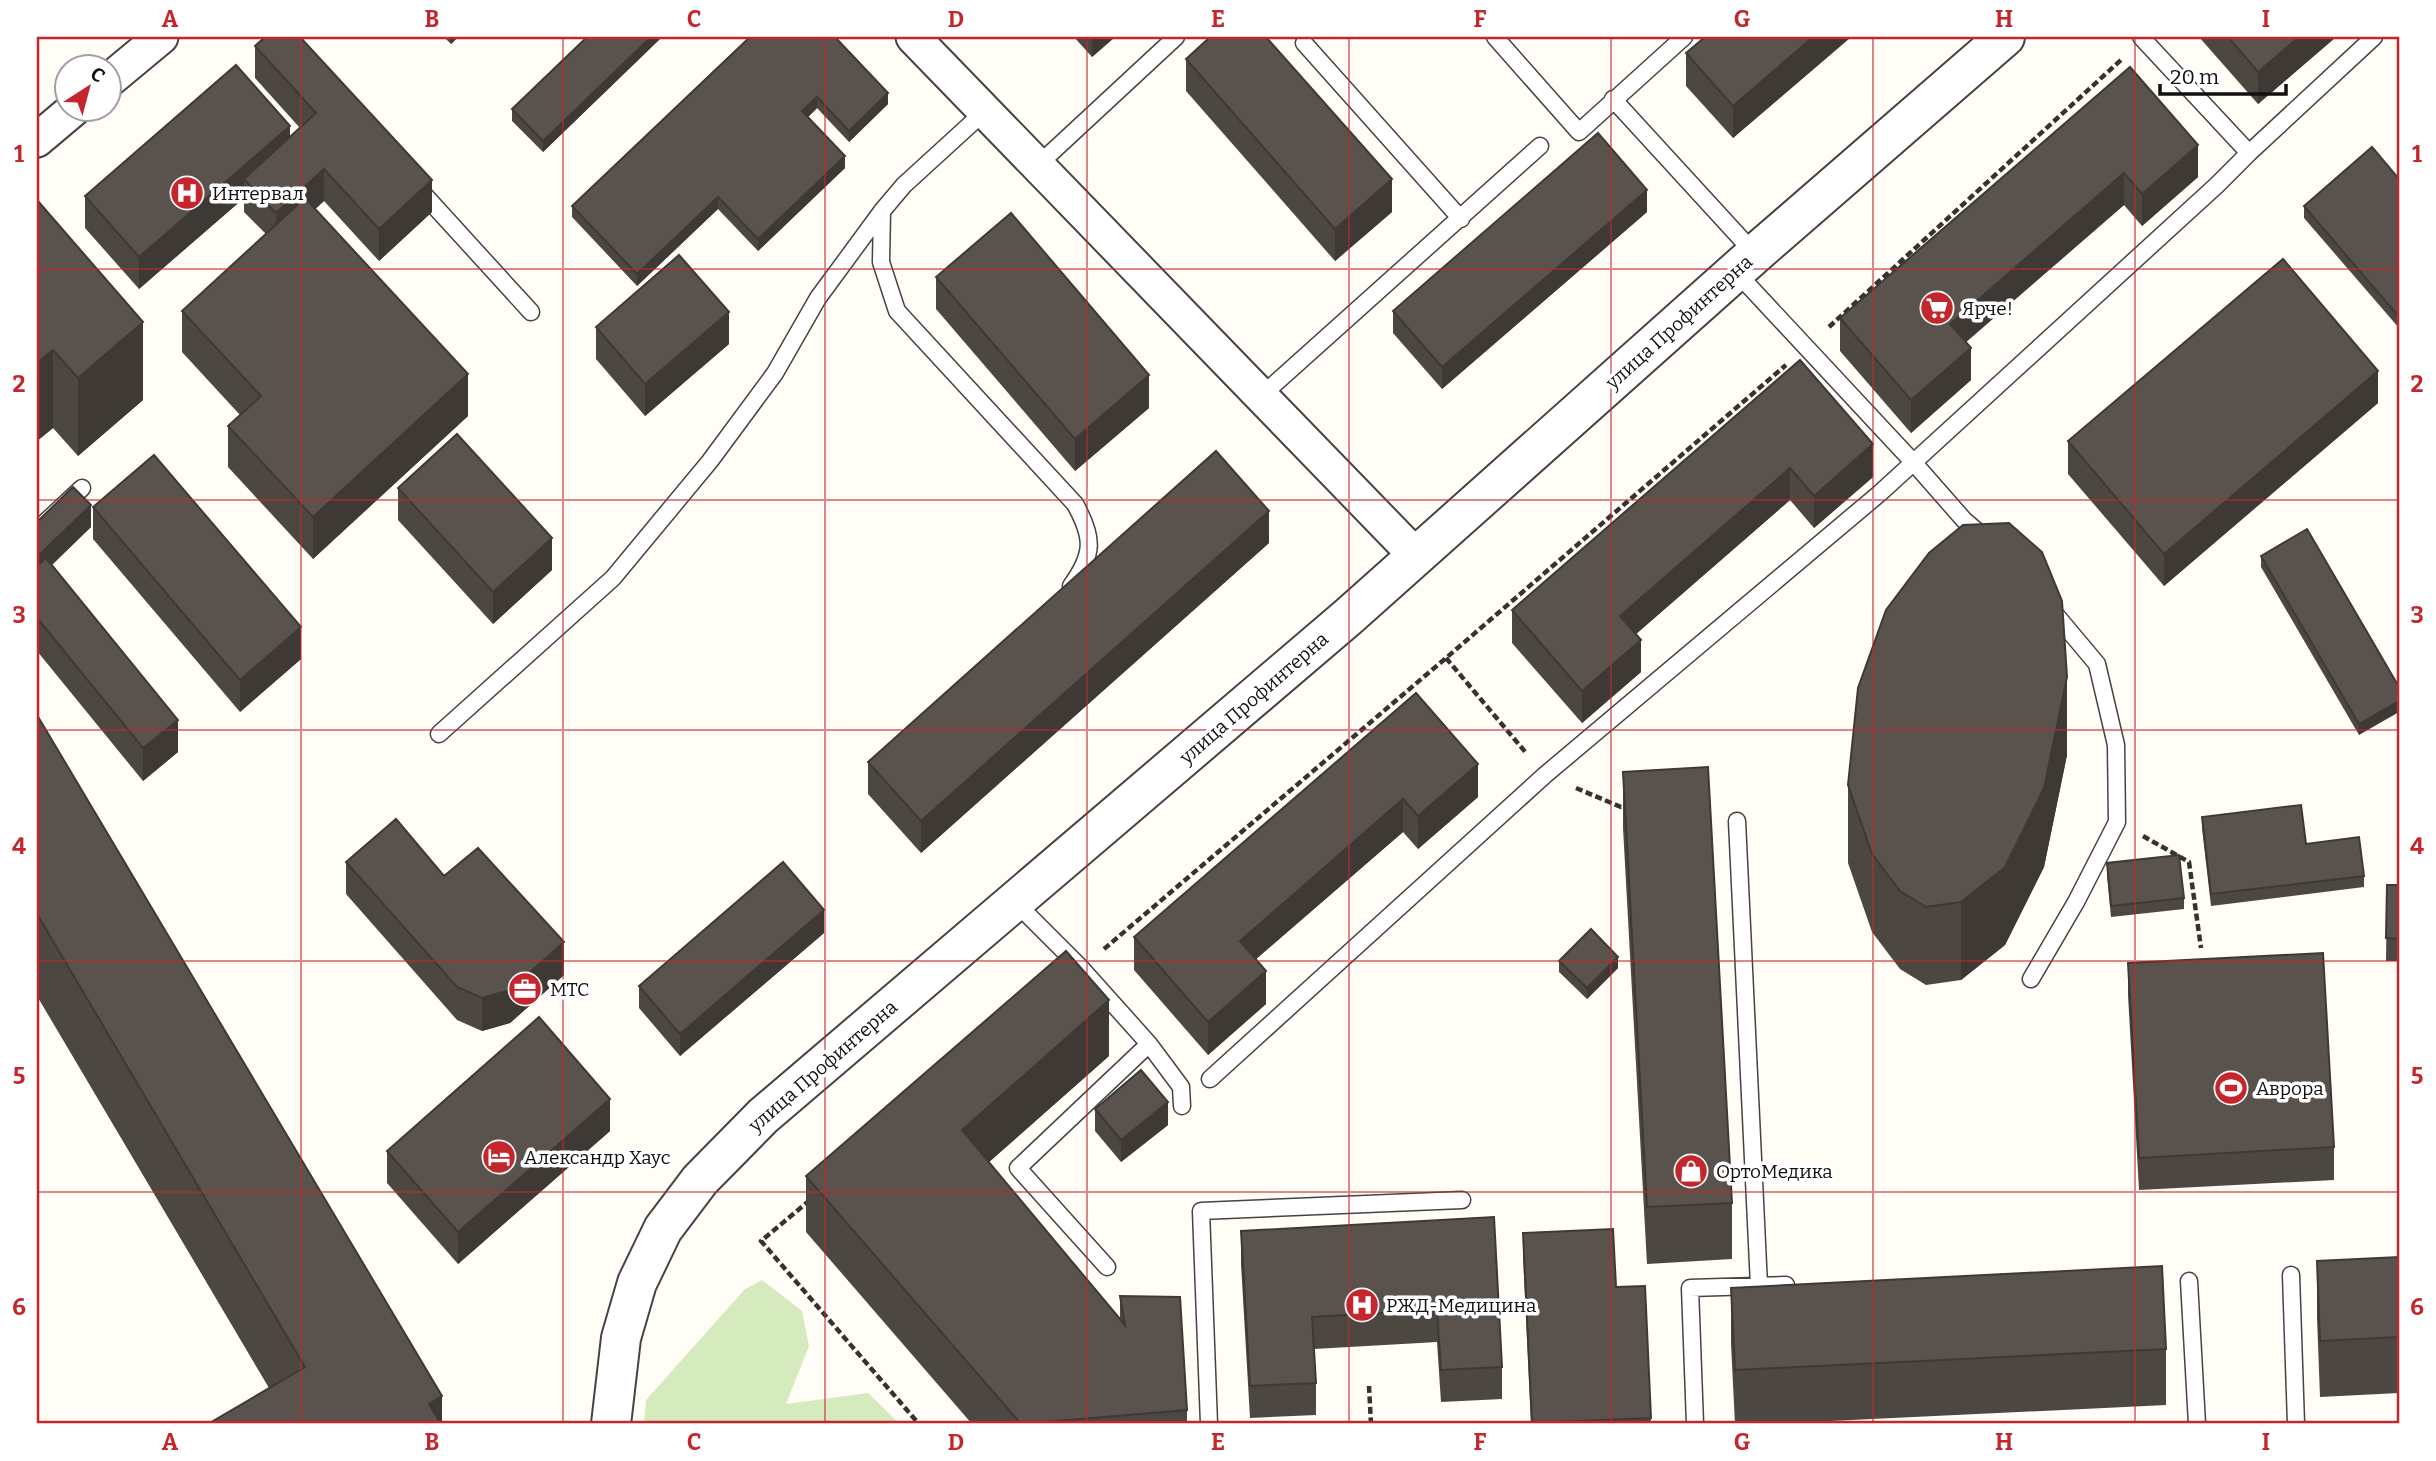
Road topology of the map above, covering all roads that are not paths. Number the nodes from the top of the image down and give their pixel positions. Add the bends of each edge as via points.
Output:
1 (913, 37) edge
2 (1176, 37) edge
3 (1495, 37) edge
4 (1684, 37) edge
5 (2005, 37) edge
6 (2374, 37) edge
7 (2142, 38) edge
8 (148, 41) edge
9 (1304, 43) dead end
10 (122, 67) edge
11 (1613, 99) junction
12 (985, 111) junction
13 (58, 122) edge
14 (37, 140) edge
15 (1540, 146) dead end
16 (2249, 153) junction
17 (1038, 165) junction
18 (410, 180) edge
19 (882, 211) junction
20 (1461, 219) junction
21 (1745, 263) junction
22 (531, 312) dead end
23 (1261, 396) junction
24 (1914, 463) junction
25 (82, 488) dead end
26 (37, 530) edge
27 (1994, 545) edge
28 (1416, 557) junction
29 (2038, 593) edge
30 (1060, 597) edge
31 (439, 734) dead end
32 (1737, 821) dead end
33 (1015, 902) junction
34 (2031, 979) dead end
35 (1149, 1044) junction
36 (1210, 1079) dead end
37 (1182, 1106) dead end
38 (1462, 1200) dead end
39 (1107, 1267) dead end
40 (2291, 1275) dead end
41 (2189, 1281) dead end
42 (1800, 1285) edge
43 (1759, 1286) junction
44 (611, 1424) edge
45 (1209, 1424) edge
46 (1695, 1424) edge
47 (2197, 1424) edge
48 (2296, 1424) edge

1 - 12 street
2 - 17 lane
3 - 11 lane via 1579,132
4 - 11 lane
5 - 21 street, улица Профинтерна
6 - 16 lane
7 - 16 lane
8 - 10 street
9 - 20 lane
11 - 21 lane
12 - 17 street
12 - 19 lane
13 - 14 street
15 - 20 lane
16 - 24 lane
17 - 23 street
18 - 22 lane
19 - 30 lane via 881,262 897,311 1074,504 1086,524 1089,545 1084,568
19 - 31 lane via 818,298 775,373 710,461 613,578
20 - 23 lane
21 - 24 lane via 1807,347
21 - 28 street, улица Профинтерна
23 - 28 street
24 - 27 lane via 1964,520
24 - 36 lane via 1545,775
25 - 26 lane
28 - 33 street, улица Профинтерна
29 - 34 lane via 2097,664 2116,745 2118,822
32 - 43 lane
33 - 35 lane
33 - 44 street, улица Профинтерна via 762,1116 700,1180 663,1229 637,1283 621,1338
35 - 37 lane via 1181,1087
35 - 39 lane via 1018,1168
38 - 45 lane via 1201,1211
40 - 48 lane
41 - 47 lane
42 - 43 lane
43 - 46 lane via 1690,1288

